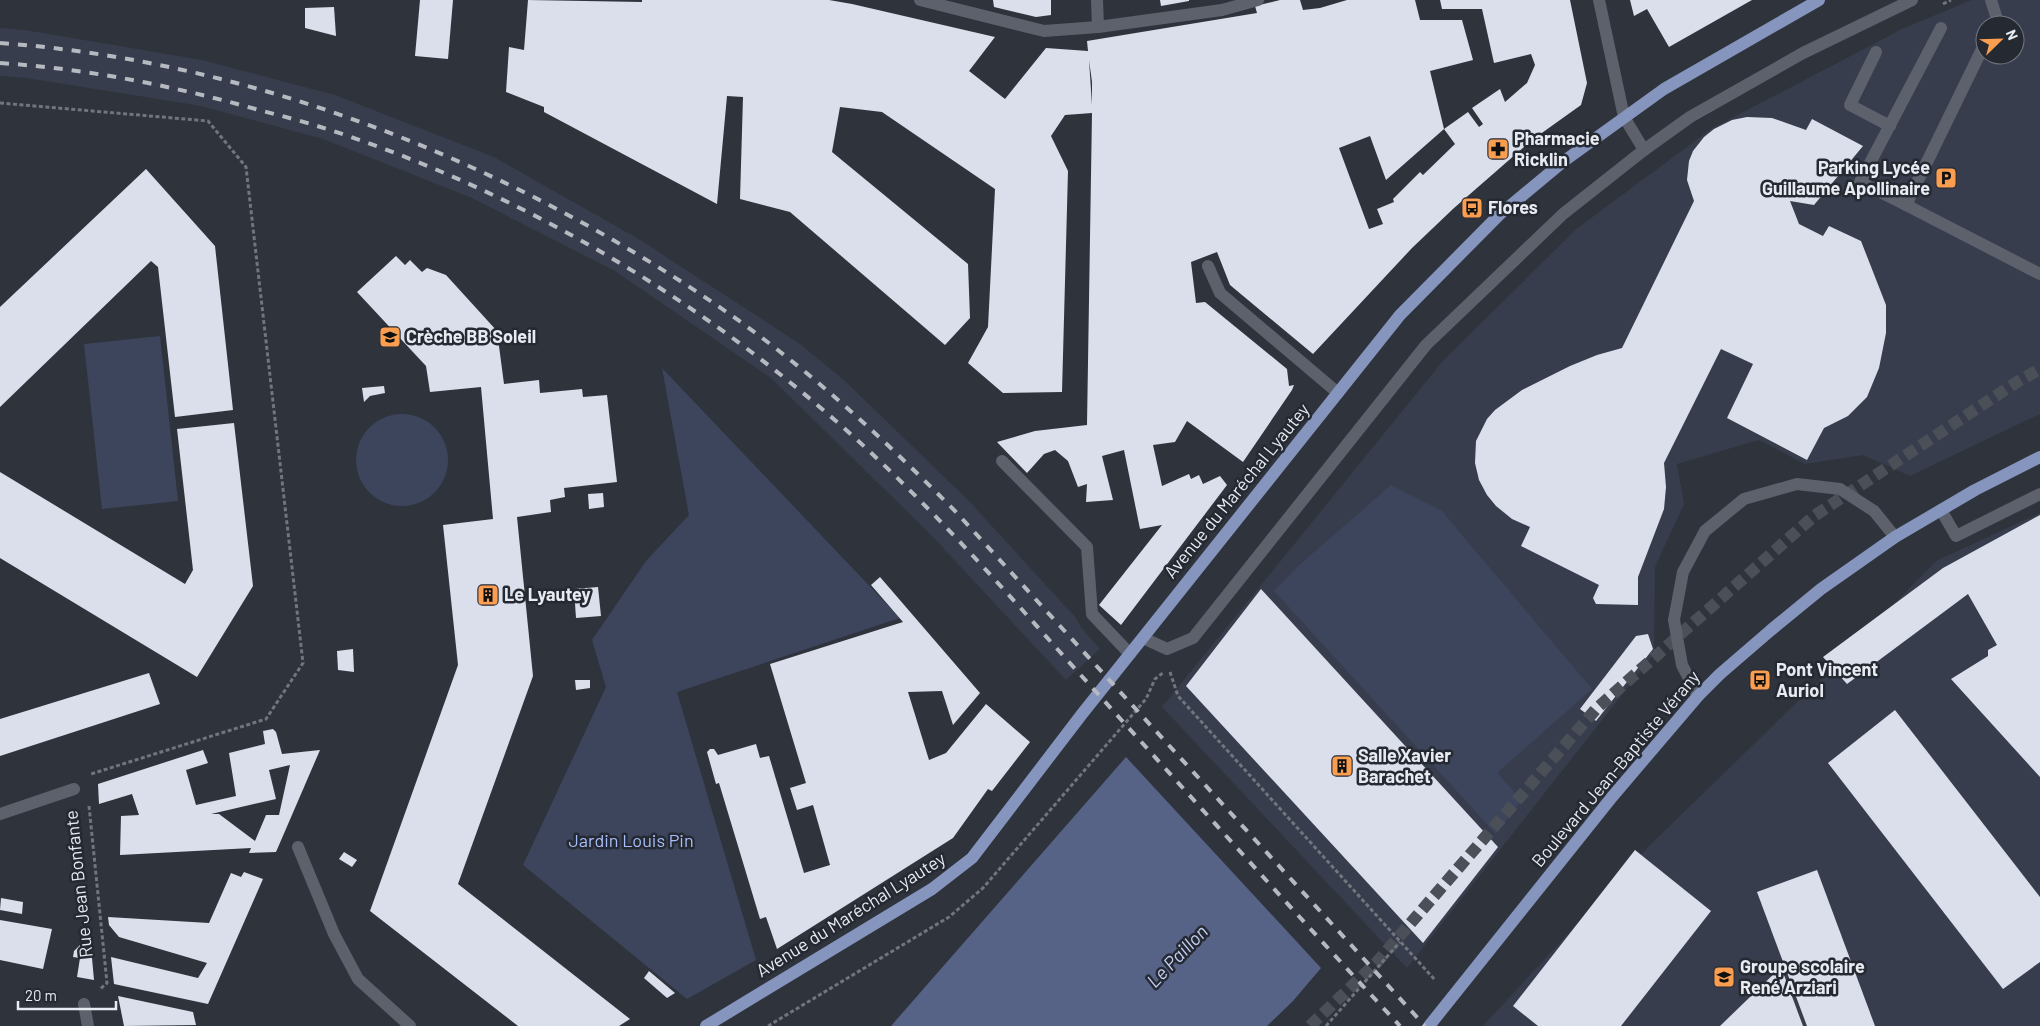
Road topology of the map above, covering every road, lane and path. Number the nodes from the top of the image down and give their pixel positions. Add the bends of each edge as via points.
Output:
1 (920, 0) edge
2 (1098, 0) edge
3 (1258, 0) edge
4 (1599, 0) edge
5 (1819, 0) edge
6 (1912, 0) edge
7 (1951, 0) edge
8 (1991, 0) edge
9 (1936, 6) dead end
10 (1996, 15) edge
11 (1098, 27) junction
12 (1941, 28) dead end
13 (1876, 52) dead end
14 (1975, 64) edge
15 (0, 103) edge
16 (1624, 117) junction
17 (1890, 126) junction
18 (1644, 150) junction
19 (1906, 205) junction
20 (1208, 266) dead end
21 (2040, 274) edge
22 (1338, 393) junction
23 (2040, 457) edge
24 (1002, 461) dead end
25 (2040, 494) edge
26 (1941, 510) junction
27 (1895, 537) junction
28 (1143, 638) junction
29 (1130, 654) junction
30 (1155, 679) dead end
31 (1698, 696) junction
32 (74, 789) junction
33 (0, 814) edge
34 (298, 847) dead end
35 (1400, 942) junction
36 (107, 983) dead end
37 (1451, 998) junction
38 (84, 1004) dead end
39 (88, 1026) edge
40 (410, 1026) edge
41 (706, 1026) edge
42 (1326, 1026) edge
43 (1429, 1026) edge

1 - 11 street via 1044,31
2 - 11 street
3 - 11 street via 1222,10
4 - 16 street
5 - 16 main road, Avenue du Maréchal Lyautey via 1682,77
6 - 18 street via 1803,53 1690,117
7 - 9 path
8 - 10 street
12 - 17 street
13 - 17 street via 1850,105
14 - 19 street
15 - 32 path via 208,121 246,167 303,663 266,719 93,772
16 - 18 street
16 - 22 main road, Avenue du Maréchal Lyautey via 1499,215 1400,315
17 - 19 street via 1860,182
18 - 28 street via 1562,214 1426,345 1193,638 1167,649
19 - 21 street
20 - 22 street via 1220,293
22 - 28 main road, Avenue du Maréchal Lyautey
23 - 26 main road, Boulevard Jean-Baptiste Vérany
24 - 29 street via 1087,547 1092,614
25 - 26 street via 1956,536
26 - 27 main road, Boulevard Jean-Baptiste Vérany
27 - 31 main road, Boulevard Jean-Baptiste Vérany via 1792,612
27 - 31 street via 1874,511 1840,489 1797,484 1744,499 1705,531 1683,572 1674,620 1682,666
28 - 29 main road, Avenue du Maréchal Lyautey
29 - 41 main road, Avenue du Maréchal Lyautey via 972,858 932,889
30 - 35 path via 1169,668 1178,696
31 - 37 main road, Boulevard Jean-Baptiste Vérany via 1612,797
32 - 33 street
32 - 36 path, Rue Jean Bonfante via 88,799
34 - 40 street via 334,934 358,979
35 - 37 path
35 - 42 path
37 - 43 main road, Boulevard Jean-Baptiste Vérany
38 - 39 street

